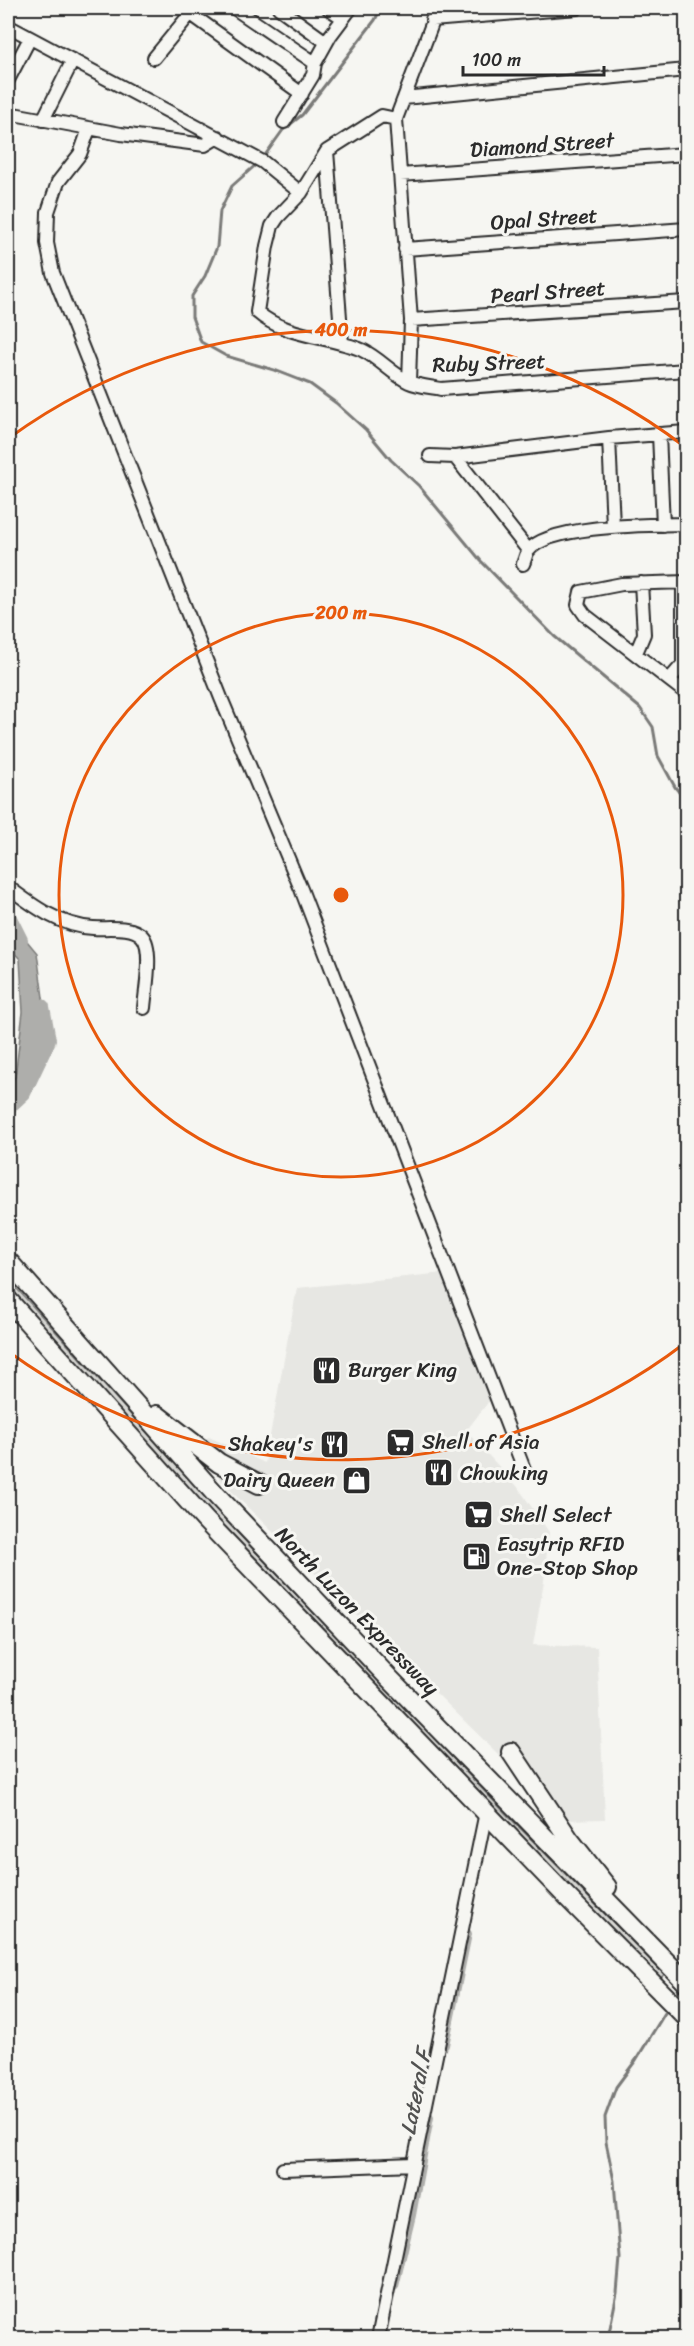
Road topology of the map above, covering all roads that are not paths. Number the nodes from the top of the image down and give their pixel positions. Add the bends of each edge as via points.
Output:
1 (234, 8) edge
2 (279, 8) edge
3 (328, 8) edge
4 (351, 8) edge
5 (438, 8) edge
6 (577, 8) edge
7 (542, 9) edge
8 (193, 11) edge
9 (343, 18) junction
10 (432, 20) junction
11 (8, 26) edge
12 (30, 38) junction
13 (326, 42) junction
14 (154, 58) dead end
15 (73, 60) junction
16 (315, 63) junction
17 (687, 70) edge
18 (8, 80) edge
19 (302, 93) junction
20 (404, 98) junction
21 (8, 113) edge
22 (396, 119) junction
23 (43, 120) junction
24 (284, 122) dead end
25 (89, 129) junction
26 (218, 137) junction
27 (327, 151) junction
28 (687, 154) edge
29 (400, 175) junction
30 (301, 193) junction
31 (687, 229) edge
32 (405, 249) junction
33 (687, 302) edge
34 (411, 320) junction
35 (342, 343) junction
36 (687, 370) edge
37 (409, 382) junction
38 (687, 432) edge
39 (659, 434) junction
40 (609, 438) junction
41 (430, 456) dead end
42 (454, 457) junction
43 (687, 524) edge
44 (663, 525) junction
45 (614, 526) junction
46 (528, 550) junction
47 (523, 564) dead end
48 (685, 582) edge
49 (641, 583) junction
50 (636, 653) junction
51 (670, 679) junction
52 (687, 693) edge
53 (8, 887) edge
54 (144, 1008) dead end
55 (8, 1261) edge
56 (37, 1294) junction
57 (8, 1300) edge
58 (524, 1469) dead end
59 (259, 1484) dead end
60 (511, 1752) dead end
61 (486, 1812) junction
62 (677, 1972) edge
63 (687, 2017) edge
64 (414, 2164) junction
65 (284, 2169) dead end
66 (378, 2338) edge

1 - 16 street
2 - 13 street
3 - 9 street
4 - 9 street
5 - 10 street
6 - 7 street
7 - 10 street
8 - 14 street
8 - 19 street
9 - 13 street
10 - 20 street
11 - 12 street
12 - 15 street
12 - 18 street
13 - 16 street
15 - 23 street
15 - 26 street
16 - 19 street
17 - 20 street
19 - 24 street
20 - 22 street
21 - 23 street
22 - 27 street, Ruby Street via 382,116
22 - 29 street
23 - 25 street
25 - 26 street via 205,145
25 - 58 street via 80,154 58,182 48,212 47,243 53,273 221,698 302,889
26 - 30 street via 263,162
27 - 30 street, Ruby Street
27 - 35 street
28 - 29 street, Diamond Street
29 - 32 street
30 - 35 street, Ruby Street via 272,226 257,312 280,326
31 - 32 street, Opal Street
32 - 34 street
33 - 34 street, Pearl Street
34 - 37 street
35 - 37 street, Ruby Street via 364,351
36 - 37 street, Ruby Street via 441,389
38 - 39 street
39 - 40 street
39 - 44 street
40 - 42 street
40 - 45 street
41 - 42 street
42 - 46 street
43 - 44 street
44 - 45 street
45 - 46 street via 550,538
46 - 47 street
48 - 49 street
48 - 51 street via 683,664
49 - 50 street via 644,634
49 - 50 street via 581,592 578,598 585,615
50 - 51 street
51 - 52 street
53 - 54 street via 42,913 84,927 133,930 143,937 147,949
55 - 56 highway, North Luzon Expressway
56 - 59 highway via 156,1414 219,1463
56 - 62 highway, North Luzon Expressway via 389,1678
57 - 61 highway via 205,1520
60 - 62 highway via 569,1839
61 - 63 highway
61 - 64 street
64 - 65 street
64 - 66 street

